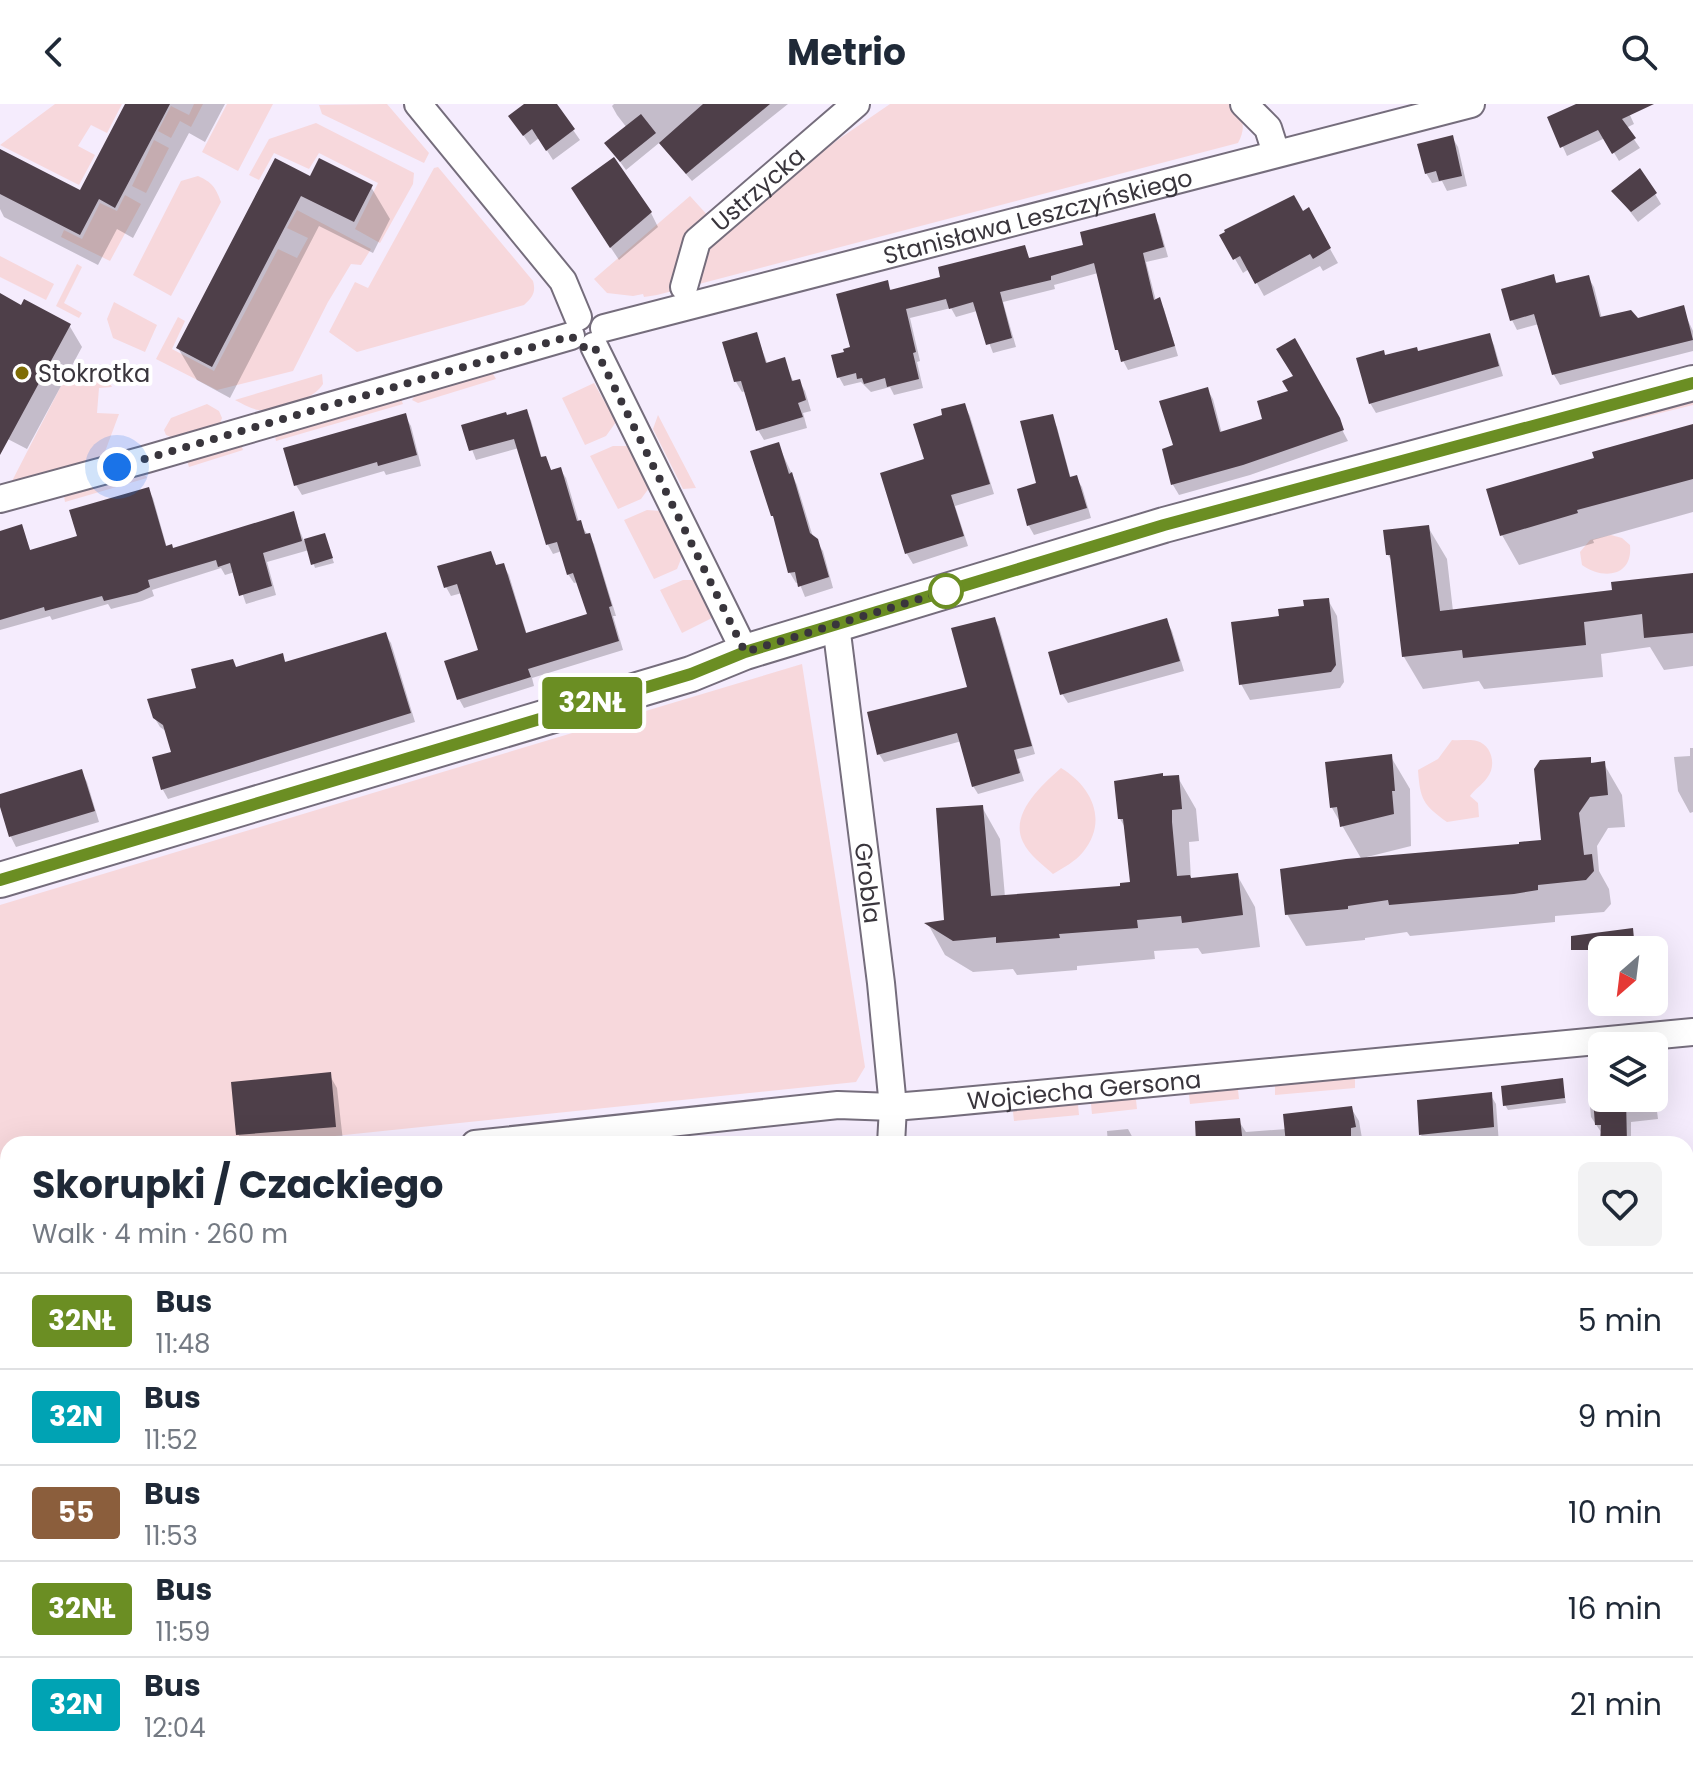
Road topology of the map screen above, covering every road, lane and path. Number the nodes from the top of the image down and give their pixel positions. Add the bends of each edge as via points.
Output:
1 (418, 104) edge
2 (856, 104) edge
3 (1244, 104) edge
4 (1471, 104) edge
5 (1276, 153) junction
6 (684, 287) dead end
7 (587, 332) junction
8 (1693, 383) edge
9 (0, 499) edge
10 (836, 625) junction
11 (745, 652) junction
12 (0, 880) edge
13 (1693, 1032) edge
14 (893, 1107) junction
15 (549, 1136) edge
16 (891, 1136) edge

1 - 7 street via 563,281
2 - 6 street, Ustrzycka via 697,241
3 - 5 street via 1268,128
4 - 5 street, Stanisława Leszczyńskiego
5 - 7 street, Stanisława Leszczyńskiego
7 - 9 street, Stanisława Leszczyńskiego
7 - 11 street
8 - 10 street via 1164,525
10 - 11 street
10 - 14 street, Grobla
11 - 12 street via 691,674
13 - 14 street, Wojciecha Gersona
14 - 15 street, Wojciecha Gersona via 838,1105
14 - 16 street, Grobla

